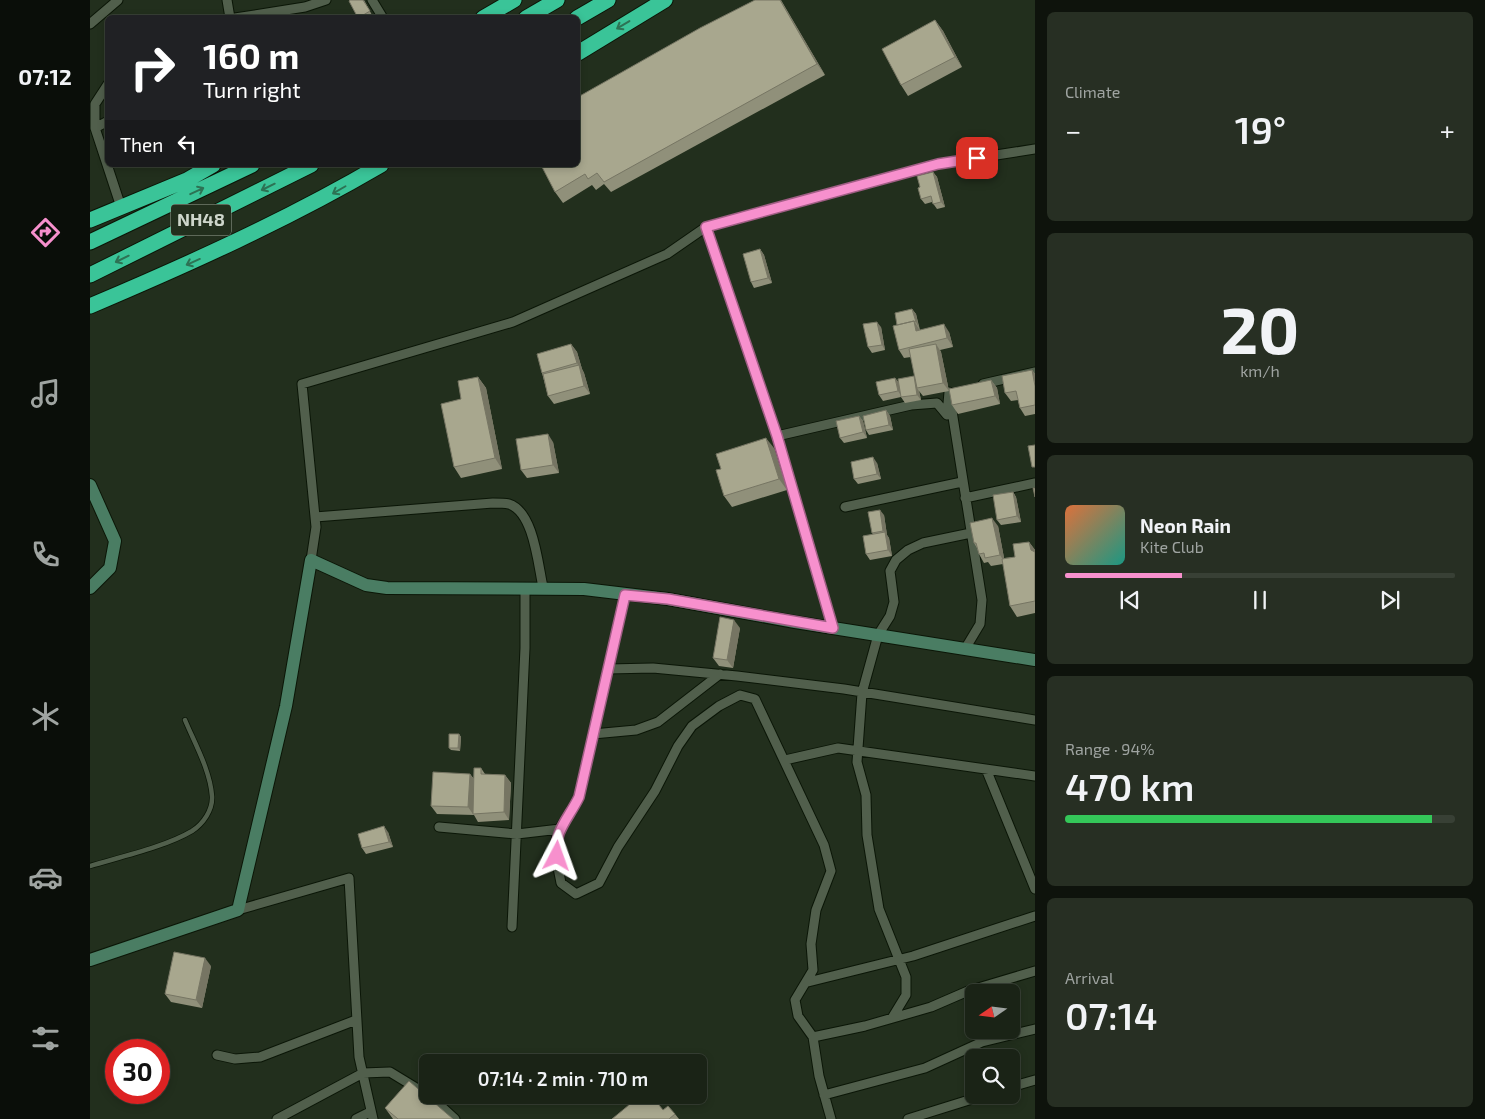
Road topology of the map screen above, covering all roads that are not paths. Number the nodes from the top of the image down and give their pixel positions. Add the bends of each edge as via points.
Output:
1 (118, 0) edge
2 (227, 0) edge
3 (326, 0) edge
4 (372, 0) edge
5 (514, 0) edge
6 (557, 0) edge
7 (608, 0) edge
8 (665, 0) edge
9 (305, 7) junction
10 (230, 15) edge
11 (254, 15) edge
12 (296, 15) edge
13 (381, 15) edge
14 (488, 15) edge
15 (531, 15) edge
16 (580, 16) edge
17 (90, 24) edge
18 (580, 52) edge
19 (105, 89) edge
20 (105, 123) edge
21 (95, 128) junction
22 (1035, 149) edge
23 (105, 157) edge
24 (108, 167) edge
25 (210, 167) edge
26 (248, 167) edge
27 (307, 167) edge
28 (378, 167) edge
29 (122, 207) junction
30 (90, 220) edge
31 (706, 227) junction
32 (90, 242) edge
33 (90, 275) edge
34 (90, 306) edge
35 (1035, 372) edge
36 (977, 386) edge
37 (958, 390) edge
38 (948, 392) junction
39 (777, 436) junction
40 (962, 482) junction
41 (1035, 483) edge
42 (90, 485) edge
43 (965, 498) junction
44 (845, 507) dead end
45 (315, 517) junction
46 (971, 533) junction
47 (311, 560) junction
48 (543, 587) junction
49 (90, 588) edge
50 (525, 589) junction
51 (625, 595) junction
52 (833, 628) junction
53 (878, 635) junction
54 (966, 649) junction
55 (1035, 660) edge
56 (608, 669) junction
57 (720, 674) junction
58 (862, 694) junction
59 (185, 720) dead end
60 (1035, 720) edge
61 (593, 734) junction
62 (858, 750) junction
63 (785, 760) junction
64 (986, 769) junction
65 (1035, 776) edge
66 (439, 827) dead end
67 (560, 829) junction
68 (517, 834) junction
69 (90, 866) edge
70 (1035, 889) edge
71 (238, 910) junction
72 (1035, 916) edge
73 (512, 927) dead end
74 (90, 960) edge
75 (898, 960) junction
76 (1035, 971) edge
77 (808, 982) junction
78 (892, 1018) junction
79 (356, 1020) junction
80 (1035, 1029) edge
81 (813, 1037) junction
82 (217, 1055) dead end
83 (363, 1073) junction
84 (1035, 1080) edge
85 (1020, 1084) edge
86 (824, 1095) junction
87 (965, 1101) edge
88 (372, 1116) edge
89 (277, 1119) edge
90 (356, 1119) edge
91 (455, 1119) edge
92 (831, 1119) edge
93 (908, 1119) edge

1 - 17 street
2 - 10 street
3 - 9 street
4 - 13 street
5 - 14 highway
6 - 15 highway
7 - 16 highway
8 -> 18 highway
9 - 11 street
9 - 12 street
19 - 21 street via 95,104
20 - 21 street
21 - 23 street
22 - 31 street via 938,164
24 - 29 street
25 - 29 highway
32 -> 26 highway, NH48
27 -> 33 highway, NH48
28 -> 34 highway via 325,198 198,260
29 - 30 highway
31 - 39 street
31 - 45 street via 667,254 513,322 302,384
35 - 36 street
37 - 38 street
38 - 39 street via 947,415 937,403 911,405
38 - 40 street
39 - 52 street
40 - 43 street
40 - 44 street
41 - 43 street
42 - 49 street via 115,541 110,568
43 - 46 street
45 - 47 street
45 - 48 street via 509,504 526,518
46 - 53 street via 923,543 896,560 890,571 894,602 890,616
46 - 54 street via 982,600 980,624
47 - 50 street via 366,585 388,588
47 - 71 street via 286,706
48 - 50 street
48 - 51 street
50 - 68 street
51 - 52 street via 668,599
51 - 56 street
52 - 53 street
53 - 54 street
53 - 58 street
54 - 55 street
56 - 57 street via 653,668
56 - 61 street
57 - 58 street
57 - 61 street via 658,722 647,727
58 - 60 street
58 - 62 street
59 - 69 lane via 209,778 212,798 203,822 172,840
61 - 67 street via 579,797
62 - 63 street via 838,748
62 - 64 street
62 - 75 street via 857,762 866,795 867,835 879,908
63 - 67 street via 755,699 740,695 692,726 599,882 585,892 576,894 561,883 555,844
63 - 77 street via 824,845 831,871 816,910 811,944 813,970
64 - 65 street
64 - 70 street
66 - 68 street
67 - 68 street
68 - 73 street
71 - 74 street
71 - 79 street via 349,878
72 - 75 street
75 - 77 street
75 - 78 street via 906,977 906,995
76 - 78 street
77 - 81 street via 795,1000 798,1016
78 - 81 street
79 - 82 street via 260,1057 240,1060
79 - 83 street
80 - 86 street via 982,1042 925,1068
81 - 86 street
83 - 88 street
83 - 89 street
83 - 91 street via 390,1072 431,1098
84 - 85 street
86 - 92 street
87 - 93 street
88 - 90 street

